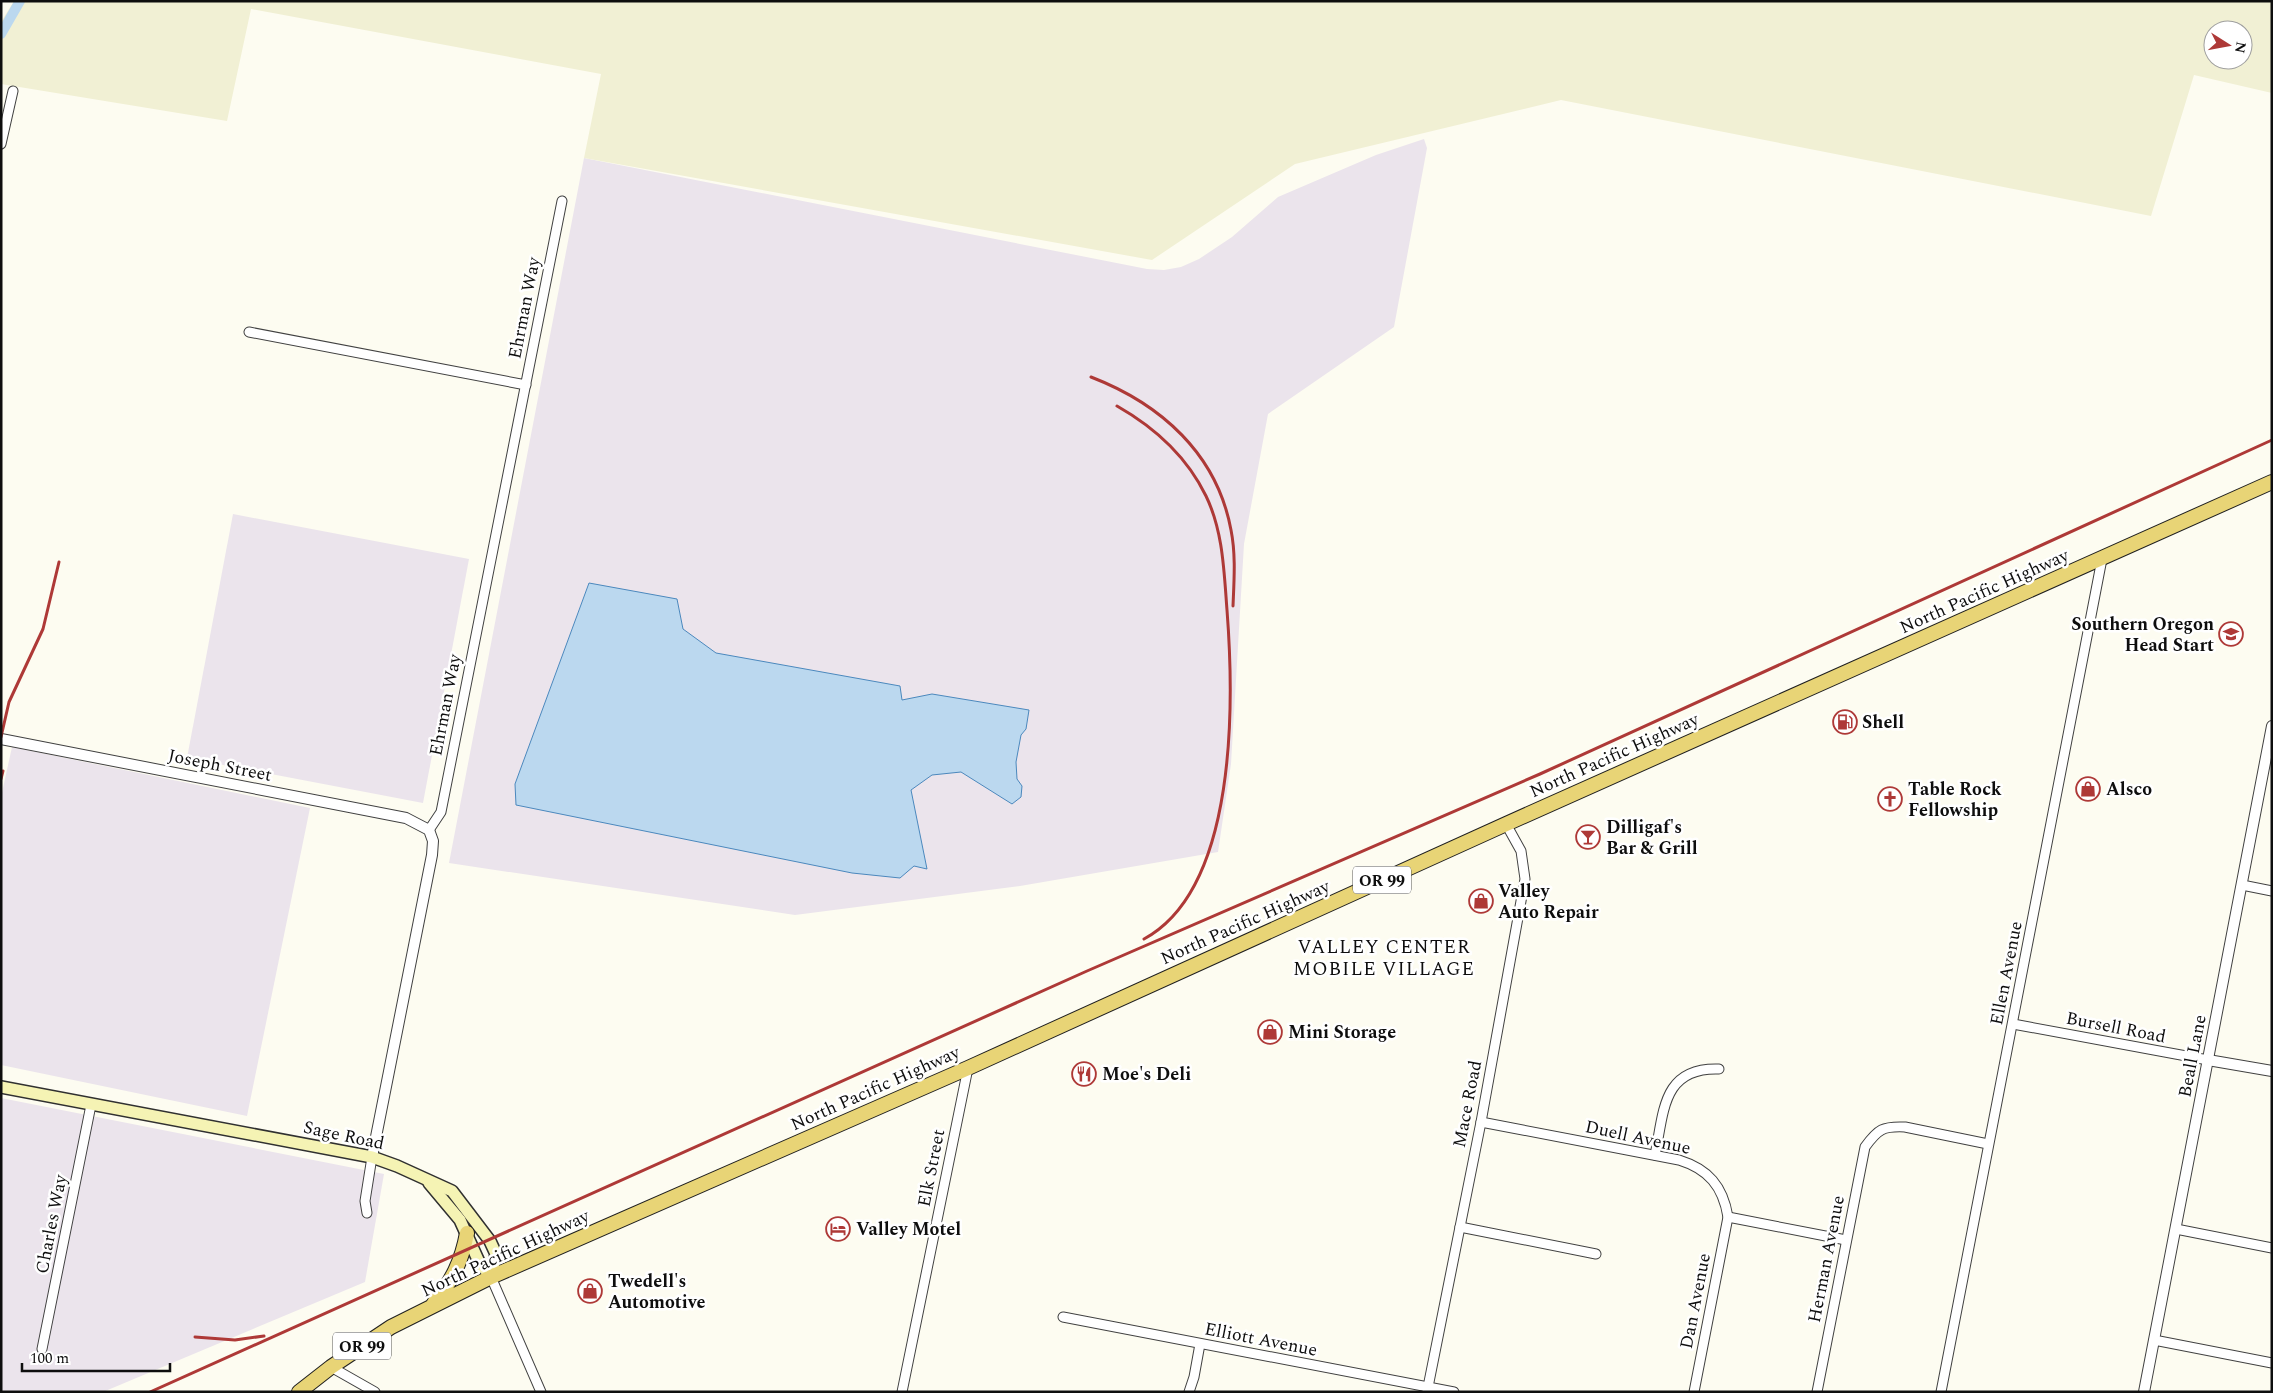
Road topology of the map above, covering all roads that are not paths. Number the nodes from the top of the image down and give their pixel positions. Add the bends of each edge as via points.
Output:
1 (13, 91) dead end
2 (1, 144) edge
3 (562, 201) dead end
4 (249, 332) dead end
5 (526, 385) junction
6 (2272, 482) edge
7 (2102, 559) junction
8 (2272, 726) edge
9 (1, 739) edge
10 (1506, 824) junction
11 (429, 830) junction
12 (2242, 885) junction
13 (2272, 891) edge
14 (2012, 1024) junction
15 (2208, 1060) junction
16 (968, 1068) junction
17 (1719, 1069) dead end
18 (2272, 1071) edge
19 (1, 1088) edge
20 (91, 1105) junction
21 (1481, 1122) junction
22 (1988, 1144) junction
23 (1655, 1156) junction
24 (372, 1157) junction
25 (428, 1181) junction
26 (367, 1213) dead end
27 (1728, 1216) junction
28 (1460, 1227) junction
29 (2176, 1229) junction
30 (467, 1233) junction
31 (1846, 1240) junction
32 (2272, 1248) edge
33 (1596, 1254) dead end
34 (491, 1277) junction
35 (429, 1308) junction
36 (1063, 1317) dead end
37 (2154, 1340) junction
38 (1200, 1344) junction
39 (42, 1349) dead end
40 (2272, 1364) edge
41 (331, 1367) junction
42 (1427, 1389) edge
43 (300, 1392) edge
44 (375, 1392) edge
45 (542, 1392) edge
46 (902, 1392) edge
47 (1188, 1392) edge
48 (1454, 1392) edge
49 (1694, 1392) edge
50 (1817, 1392) edge
51 (1941, 1392) edge
52 (2144, 1392) edge

1 - 2 street
3 - 5 street, Ehrman Way
4 - 5 street
5 - 11 street, Ehrman Way via 441,812
6 - 7 main road, North Pacific Highway / OR 99
7 - 10 main road, North Pacific Highway / OR 99
7 - 14 street, Ellen Avenue
8 - 12 street, Beall Lane
9 - 11 street, Joseph Street via 406,818
10 - 16 main road, North Pacific Highway / OR 99
10 - 21 street, Mace Road via 1521,852 1525,879
11 - 24 street via 433,841 432,855
12 - 13 street
12 - 15 street, Beall Lane
14 - 15 street, Bursell Road
14 - 22 street, Ellen Avenue
15 - 18 street, Bursell Road
15 - 29 street, Beall Lane
16 - 34 main road, North Pacific Highway / OR 99
16 - 46 street, Elk Street
17 - 23 street via 1692,1071 1672,1089 1667,1098
19 - 20 main road, Sage Road
20 - 24 main road, Sage Road
20 - 39 street, Charles Way
21 - 23 street, Duell Avenue
21 - 28 street, Mace Road
22 - 31 street, Herman Avenue via 1905,1127 1883,1128 1866,1147
22 - 51 street, Ellen Avenue
23 - 27 street, Duell Avenue via 1690,1164 1710,1176 1722,1194
24 - 25 main road, Sage Road
24 - 26 street via 365,1201
25 - 30 main road
25 - 34 main road, Sage Road via 452,1191 490,1241 496,1254
27 - 31 street
27 - 49 street, Dan Avenue
28 - 33 street
28 - 42 street, Mace Road
29 - 32 street
29 - 37 street, Beall Lane
30 - 34 main road via 479,1262
30 - 35 main road via 459,1266
31 - 50 street, Herman Avenue
34 - 35 main road, North Pacific Highway / OR 99
34 - 45 street
35 - 41 main road, North Pacific Highway / OR 99 via 391,1327
36 - 38 street, Elliott Avenue
37 - 40 street
37 - 52 street, Beall Lane
38 - 42 street, Elliott Avenue
38 - 47 street
41 - 43 main road, North Pacific Highway / OR 99
41 - 44 street
42 - 48 street, Elliott Avenue

